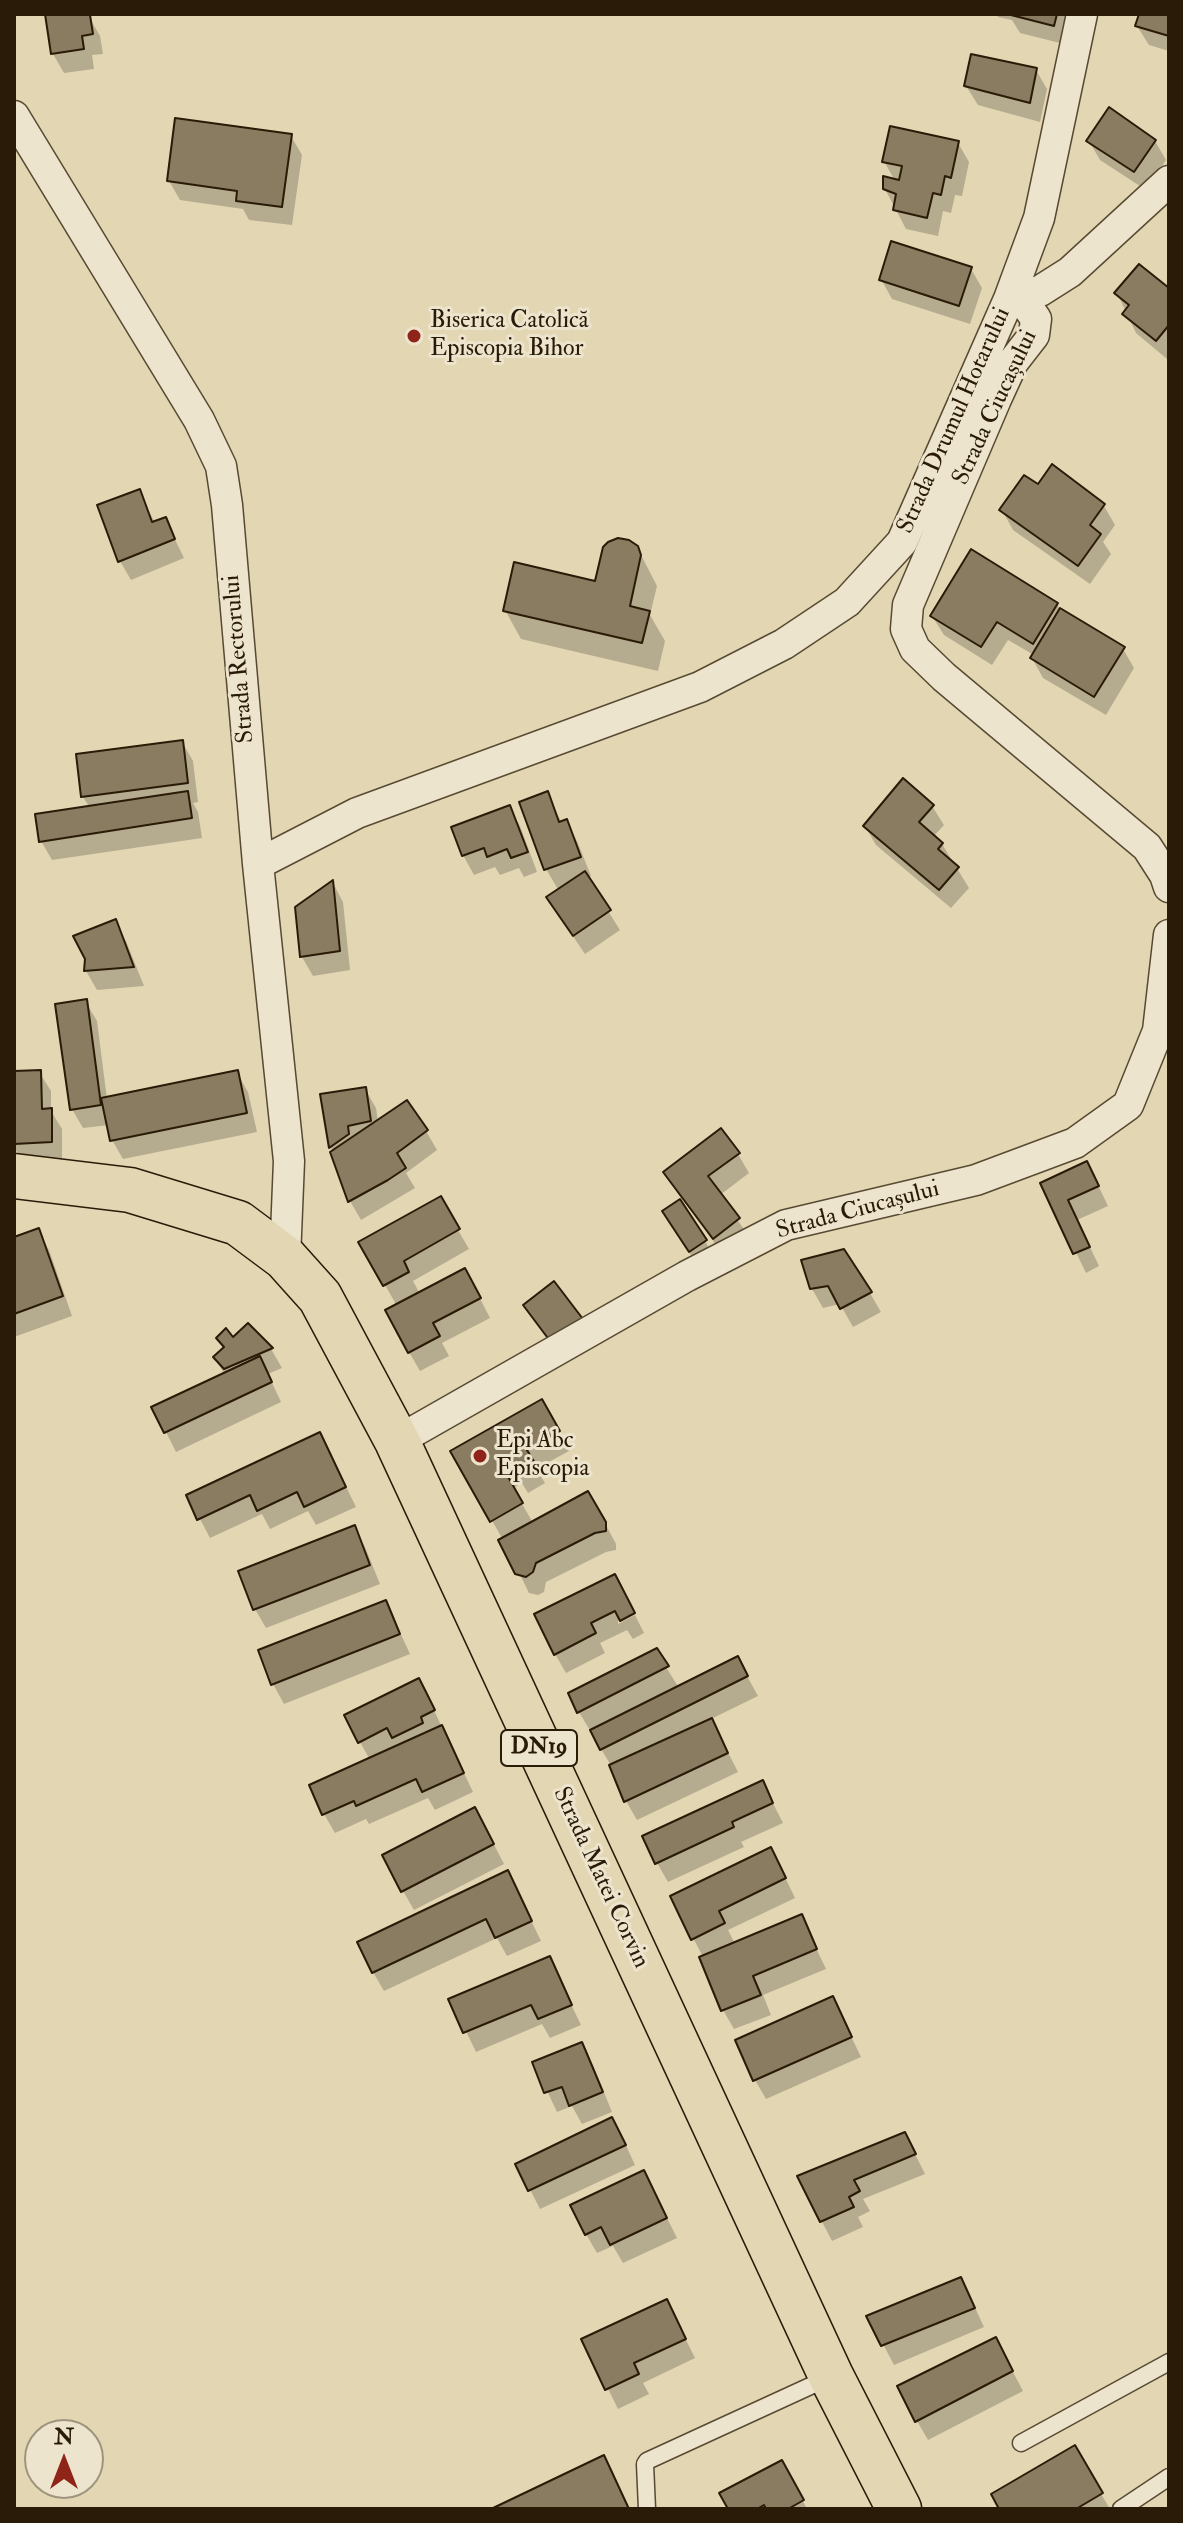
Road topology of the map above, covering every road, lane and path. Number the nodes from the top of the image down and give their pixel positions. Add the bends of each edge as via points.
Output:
1 (1082, 14) edge
2 (14, 116) edge
3 (1169, 181) edge
4 (1009, 299) junction
5 (258, 864) junction
6 (1169, 887) edge
7 (1169, 935) edge
8 (14, 1176) edge
9 (285, 1258) junction
10 (397, 1441) junction
11 (1169, 2362) edge
12 (831, 2376) junction
13 (1021, 2443) dead end
14 (1169, 2477) edge
15 (647, 2509) edge
16 (899, 2509) edge
17 (1121, 2509) edge

1 - 4 street, Strada Drumul Hotarului via 1039,218
2 - 5 street, Strada Rectorului via 199,420 221,466
3 - 4 street via 1070,272 1040,291
4 - 5 street, Strada Drumul Hotarului via 902,542 847,602 784,644 700,687 357,813
4 - 6 street, Strada Ciucașului via 1027,306 1036,319 1034,335 1013,362 996,399 908,605 906,629 915,649 944,677 1147,847
5 - 9 street, Strada Rectorului via 289,1161
7 - 10 street, Strada Ciucașului via 1158,1031 1128,1105 1075,1143 976,1180 786,1225
8 - 9 main road, Strada Matei Corvin / DN19 via 130,1190 238,1223
9 - 10 main road, Strada Matei Corvin / DN19 via 320,1297
10 - 12 main road, Strada Matei Corvin / DN19
11 - 13 lane
12 - 15 lane via 645,2462
12 - 16 main road, Strada Matei Corvin / DN19
14 - 17 lane

